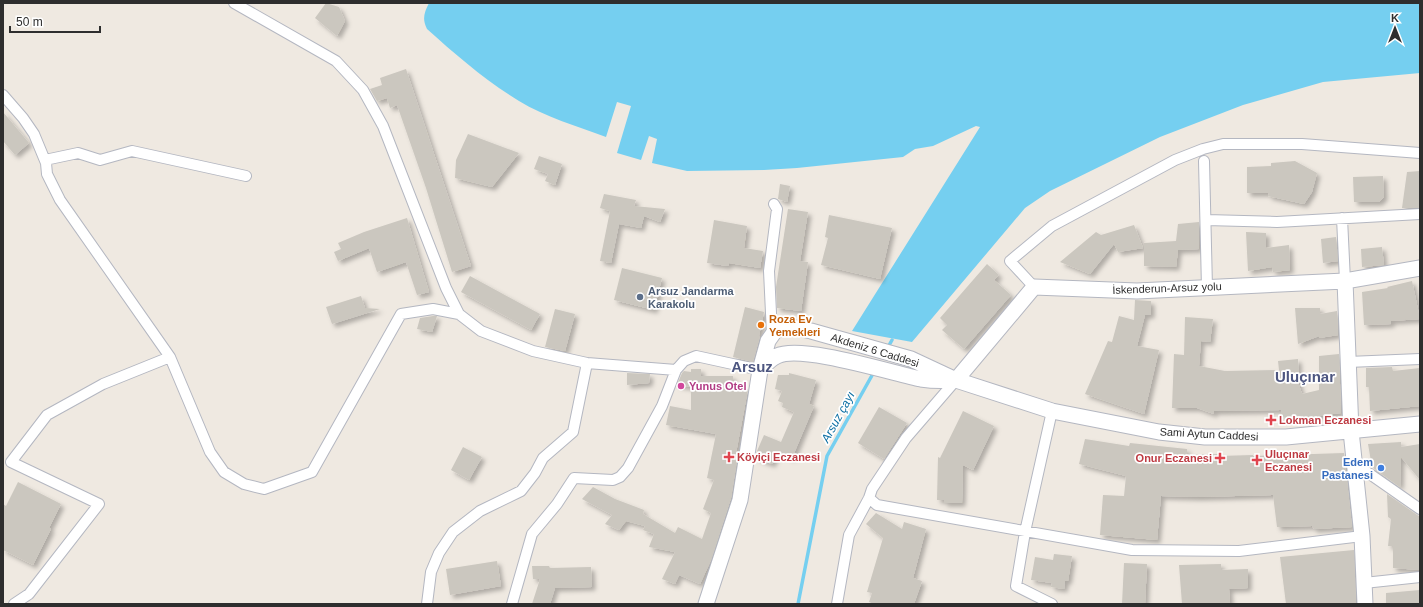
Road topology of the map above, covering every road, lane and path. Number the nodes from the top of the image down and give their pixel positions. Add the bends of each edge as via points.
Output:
1 (234, 3) edge
2 (3, 95) edge
3 (1420, 153) edge
4 (45, 160) junction
5 (1204, 161) dead end
6 (246, 176) dead end
7 (774, 204) dead end
8 (1420, 214) edge
9 (1342, 218) junction
10 (1206, 220) junction
11 (1420, 268) edge
12 (1345, 281) junction
13 (1034, 287) junction
14 (1207, 288) junction
15 (459, 314) junction
16 (772, 334) junction
17 (170, 357) junction
18 (1420, 359) edge
19 (1348, 362) junction
20 (587, 363) junction
21 (676, 370) junction
22 (760, 370) junction
23 (956, 380) junction
24 (1052, 411) junction
25 (1420, 424) edge
26 (1351, 431) junction
27 (1354, 463) junction
28 (869, 498) junction
29 (1420, 509) edge
30 (1025, 532) junction
31 (1362, 536) junction
32 (1420, 577) edge
33 (1364, 583) junction
34 (14, 604) edge
35 (427, 604) edge
36 (512, 604) edge
37 (706, 604) edge
38 (837, 604) edge
39 (1052, 604) edge
40 (1365, 604) edge

1 - 15 street via 336,61 363,90 383,126 446,288
2 - 4 street via 34,134
3 - 13 street via 1302,144 1223,144 1203,149 1175,160 1052,226 1010,261
4 - 6 street via 78,153 100,160 132,151
4 - 17 street via 48,174 60,200
5 - 10 street
7 - 16 street via 777,209 769,271
8 - 9 street
9 - 10 street via 1277,222
9 - 12 street
10 - 14 street
11 - 12 main road, İskenderun-Arsuz yolu
12 - 14 main road, İskenderun-Arsuz yolu
12 - 19 main road
13 - 14 main road, İskenderun-Arsuz yolu via 1137,292
13 - 23 main road
15 - 17 street via 433,309 401,314 312,472 264,488 244,484 224,472 210,452
15 - 20 street via 481,331 533,351
16 - 22 main road
16 - 23 main road, Akdeniz 6 Caddesi via 789,327 828,336 911,359
17 - 34 street via 103,384 48,415 11,462 99,504 29,594
18 - 19 street
19 - 26 main road
20 - 21 street
20 - 35 street via 572,432 543,458 536,473 521,490 480,511 453,532 439,553 431,572
21 - 22 street via 684,361 696,356
21 - 36 street via 662,406 628,468 620,477 613,480 574,478 532,534
22 - 23 main road, Akdeniz 6 Caddesi via 777,356 784,354 822,357 920,379
22 - 37 main road via 740,500
23 - 24 main road, Sami Aytun Caddesi
23 - 28 street via 906,438 872,488
24 - 26 main road, Sami Aytun Caddesi via 1159,432 1205,436 1286,437
24 - 30 street
25 - 26 main road, Sami Aytun Caddesi
26 - 27 main road
27 - 29 street
27 - 31 main road
28 - 30 street via 877,505
28 - 38 street via 849,535
30 - 31 street via 1140,550 1239,551
30 - 39 street via 1016,586
31 - 33 main road
32 - 33 street
33 - 40 main road

